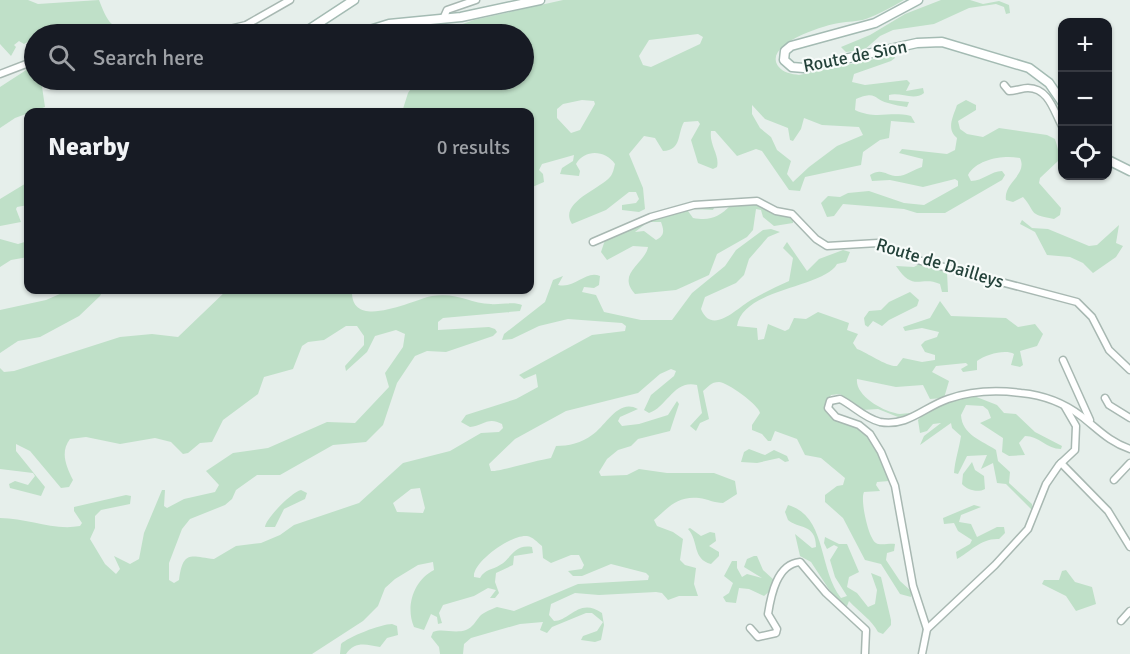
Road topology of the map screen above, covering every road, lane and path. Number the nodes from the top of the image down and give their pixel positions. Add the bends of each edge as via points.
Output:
1 (290, 0) edge
2 (354, 0) edge
3 (476, 0) edge
4 (540, 0) edge
5 (918, 0) edge
6 (442, 19) junction
7 (248, 24) edge
8 (317, 24) edge
9 (392, 24) edge
10 (24, 65) edge
11 (0, 74) edge
12 (1004, 84) dead end
13 (1058, 96) edge
14 (1058, 118) edge
15 (1112, 162) edge
16 (1130, 171) edge
17 (593, 242) dead end
18 (1063, 360) dead end
19 (1130, 370) edge
20 (1105, 398) dead end
21 (1065, 407) junction
22 (1130, 418) edge
23 (1090, 424) junction
24 (1130, 450) edge
25 (1061, 463) junction
26 (1130, 463) edge
27 (1114, 480) dead end
28 (1130, 547) edge
29 (1130, 611) edge
30 (1121, 621) dead end
31 (750, 628) dead end
32 (927, 629) junction
33 (865, 654) edge
34 (922, 654) edge

1 - 7 street
2 - 8 main road
3 - 6 street via 447,10
4 - 6 main road
5 - 13 main road, Route de Sion via 864,27 791,46 785,51 784,60 792,67 804,68 917,43 942,42 1029,68 1049,83
6 - 9 main road
10 - 11 street
12 - 14 street via 1009,91 1039,91
15 - 16 main road
17 - 19 street, Route de Dailleys via 651,217 694,205 757,201 792,214 827,246 878,243 921,261 1077,303 1092,317 1108,350
18 - 23 street
20 - 22 street
21 - 23 street
21 - 25 street via 1076,426 1075,447
21 - 32 street via 1024,393 976,393 944,400 909,420 890,423 868,417 842,400 830,401 828,408 832,414 866,429 882,452 898,495 913,586
23 - 24 street via 1107,439
25 - 28 street via 1108,511
25 - 32 street via 1040,496 1028,529
26 - 27 street
29 - 30 street
31 - 33 street via 758,637 776,633 768,614 775,585 784,569 800,562 866,630
32 - 34 street

